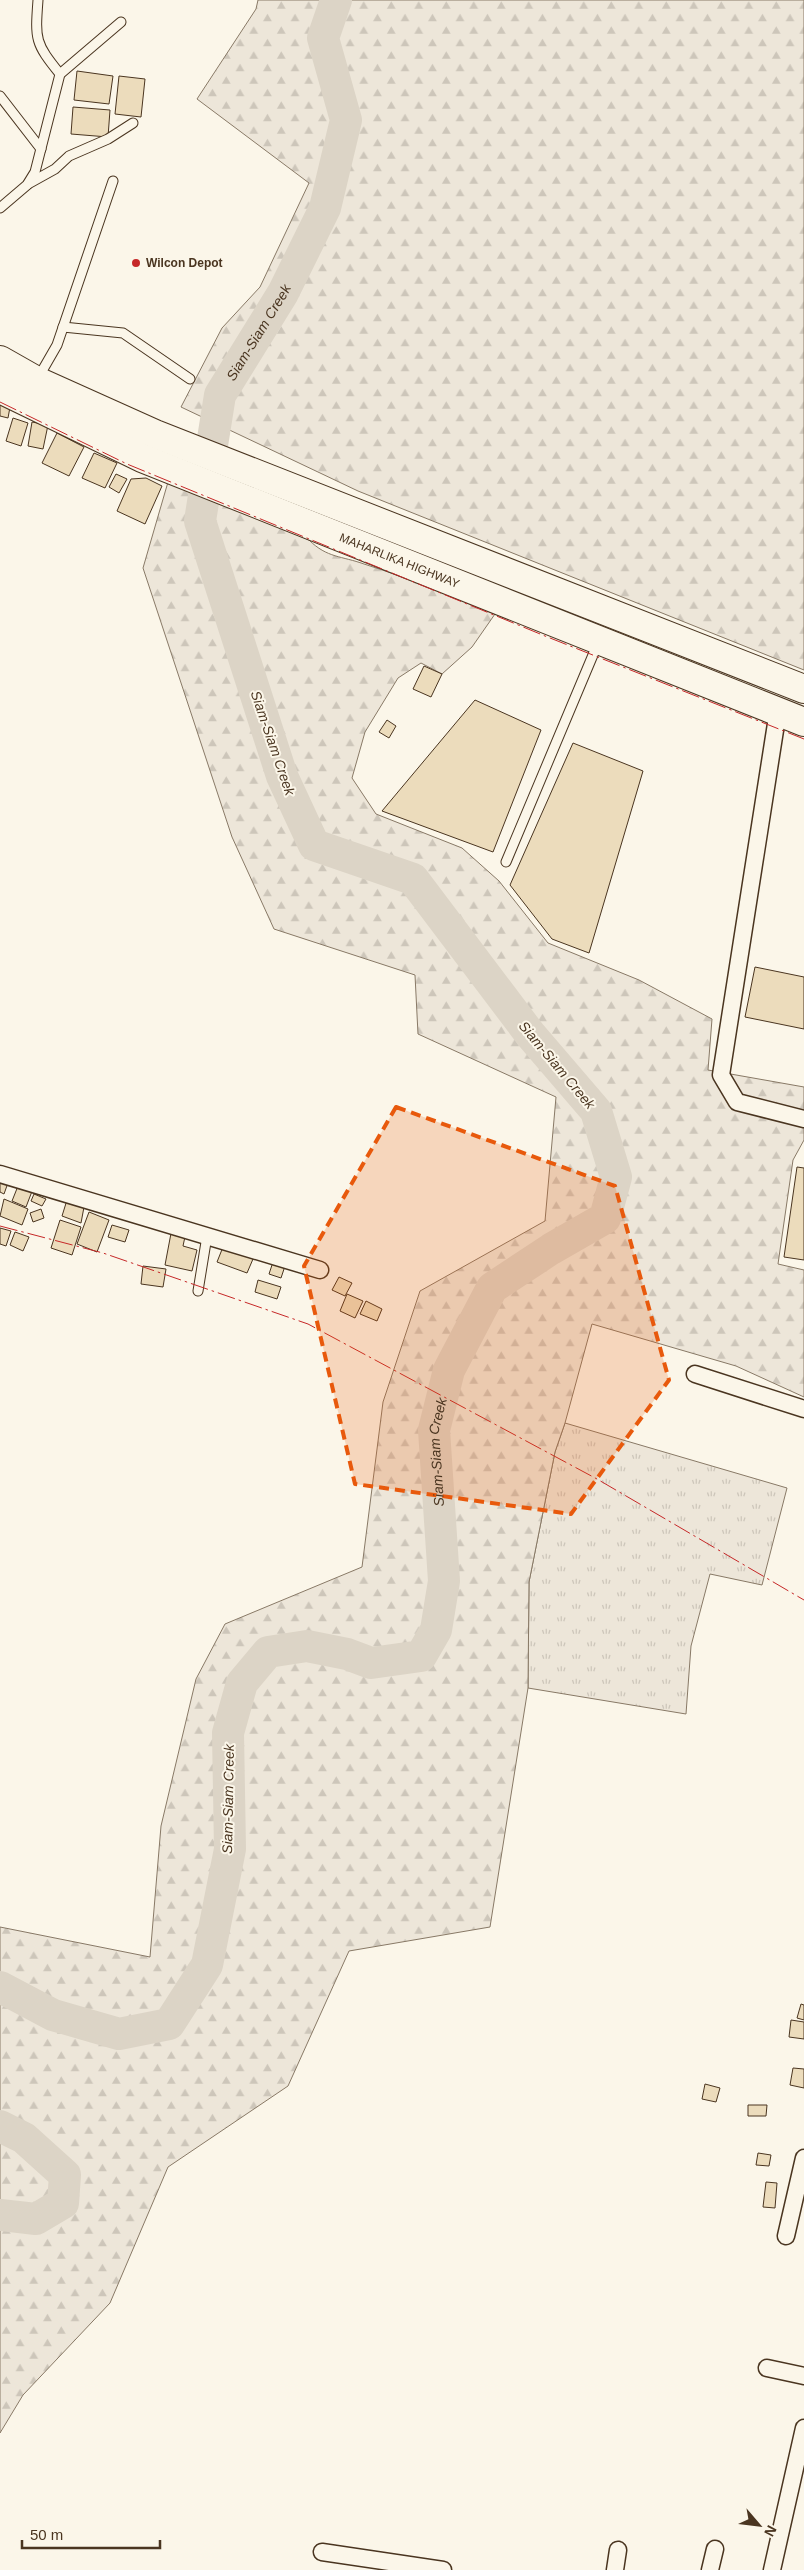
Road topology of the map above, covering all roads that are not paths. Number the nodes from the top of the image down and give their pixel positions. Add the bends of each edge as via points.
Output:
1 (38, 0) edge
2 (121, 22) dead end
3 (60, 74) junction
4 (0, 96) edge
5 (133, 123) dead end
6 (41, 149) junction
7 (113, 182) dead end
8 (27, 185) junction
9 (0, 208) edge
10 (63, 327) junction
11 (0, 360) edge
12 (190, 379) dead end
13 (37, 381) junction
14 (0, 389) edge
15 (287, 501) junction
16 (599, 640) junction
17 (804, 690) edge
18 (778, 711) junction
19 (804, 722) edge
20 (506, 862) dead end
21 (804, 1119) edge
22 (0, 1174) edge
23 (207, 1236) junction
24 (320, 1270) dead end
25 (198, 1291) dead end
26 (695, 1374) dead end
27 (804, 1409) edge
28 (804, 2158) edge
29 (786, 2236) dead end
30 (767, 2368) dead end
31 (804, 2376) edge
32 (804, 2428) edge
33 (715, 2549) dead end
34 (618, 2550) dead end
35 (322, 2552) dead end
36 (443, 2570) edge
37 (615, 2570) edge
38 (710, 2570) edge
39 (772, 2570) edge

1 - 3 lane via 35,35 41,50
2 - 3 lane
3 - 6 lane
4 - 6 lane
5 - 8 lane via 108,139 69,156 55,169
6 - 8 lane via 35,172
7 - 10 lane
8 - 9 lane
10 - 12 lane via 122,332
10 - 13 lane
11 - 13 highway, MAHARLIKA HIGHWAY
13 - 15 highway, MAHARLIKA HIGHWAY via 155,434
14 - 15 highway, MAHARLIKA HIGHWAY via 142,458
15 - 16 highway, MAHARLIKA HIGHWAY
15 - 17 highway, MAHARLIKA HIGHWAY
16 - 18 highway, MAHARLIKA HIGHWAY
16 - 20 lane
18 - 19 highway, MAHARLIKA HIGHWAY
18 - 21 street via 721,1075 737,1102
22 - 23 street
23 - 24 street
23 - 25 lane
26 - 27 street
28 - 29 street
30 - 31 street
32 - 39 street
33 - 38 street
34 - 37 street
35 - 36 street

